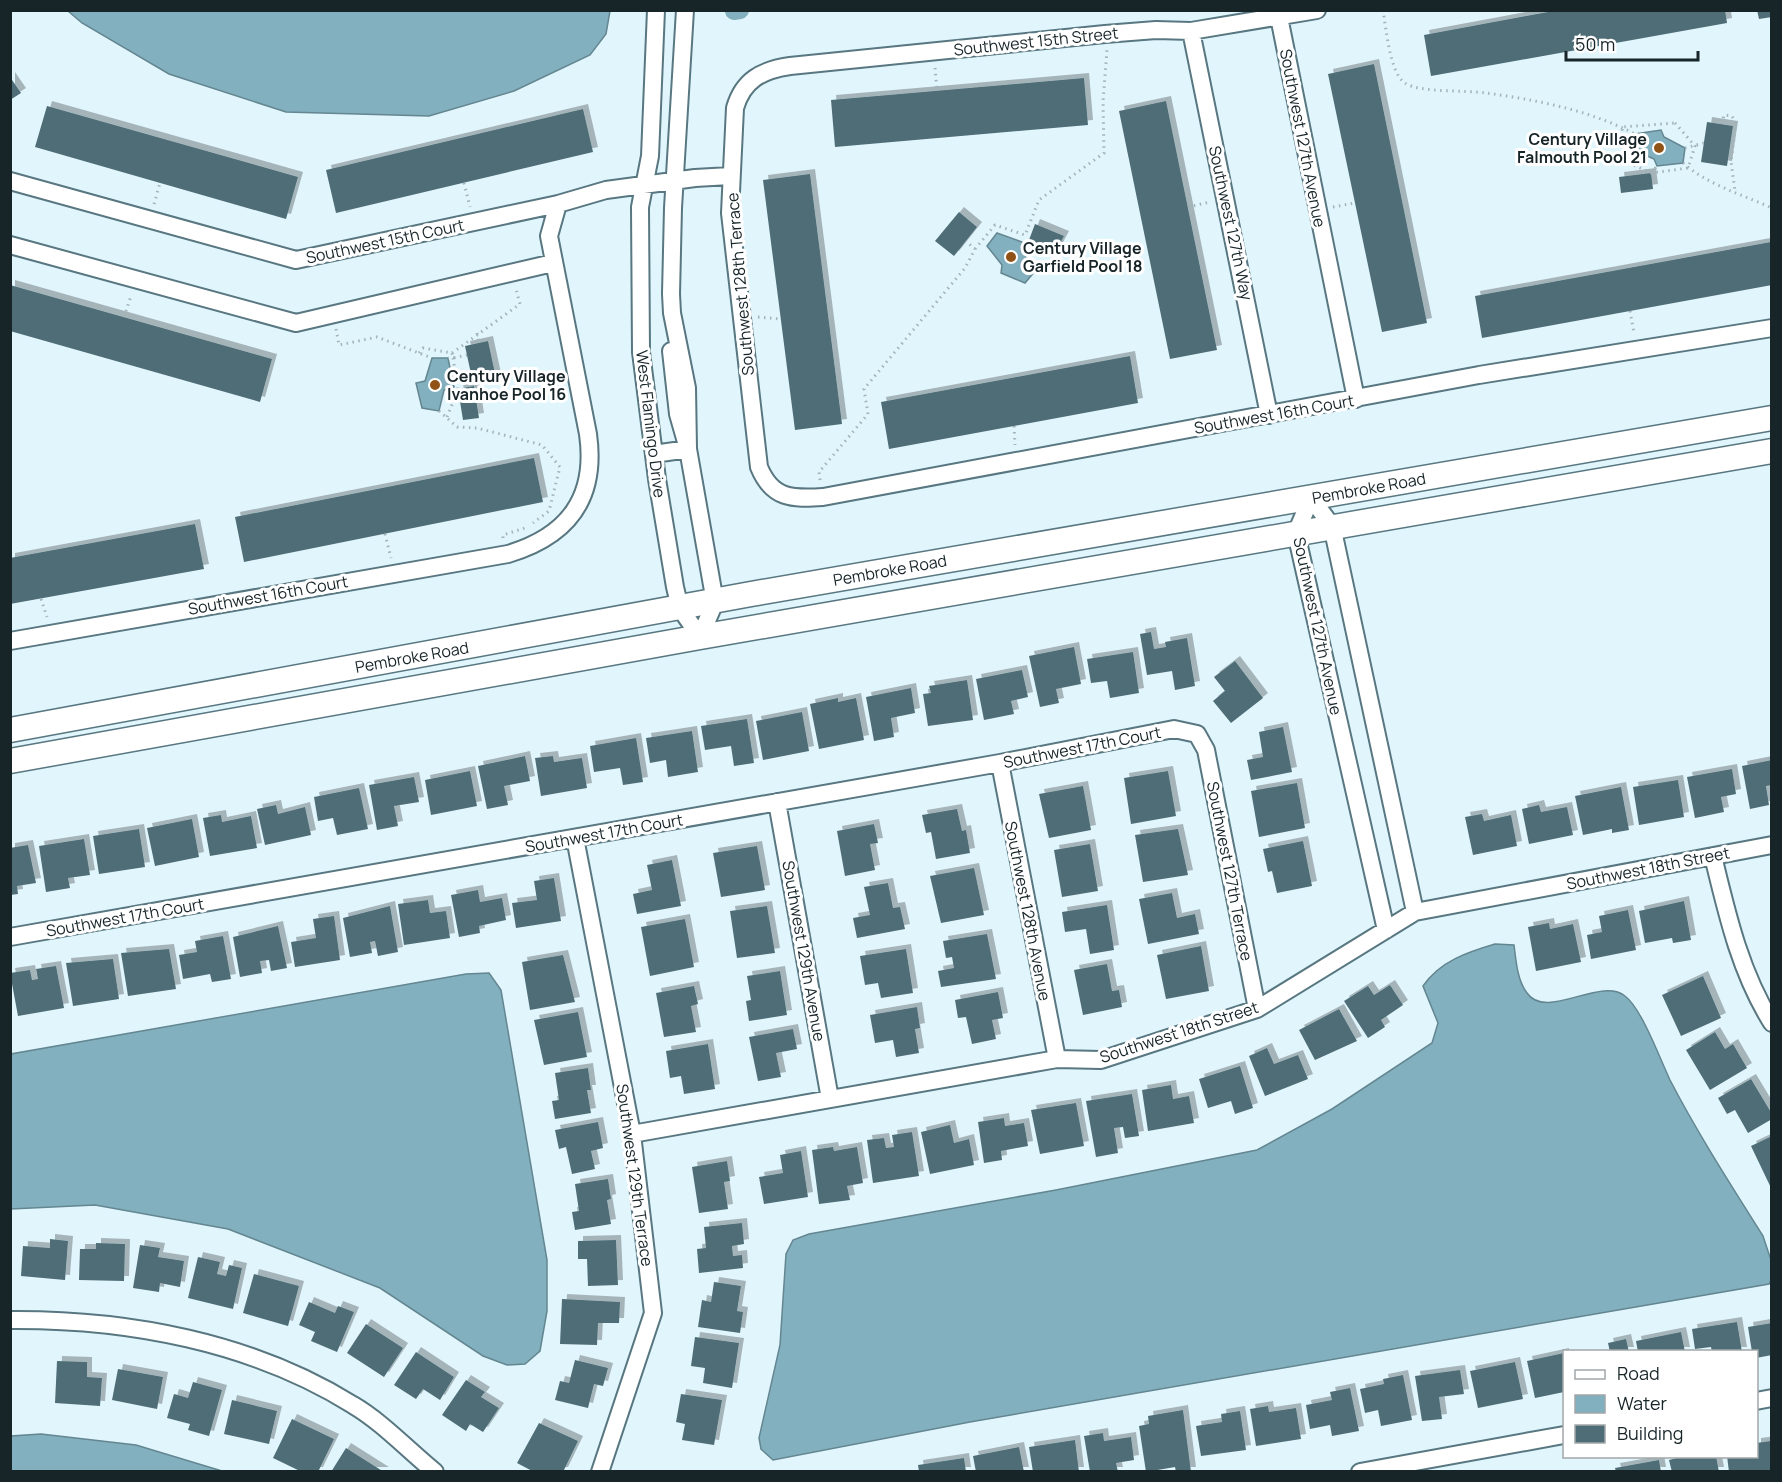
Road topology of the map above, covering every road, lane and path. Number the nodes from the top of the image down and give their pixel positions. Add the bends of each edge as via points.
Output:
1 (656, 10) edge
2 (685, 10) edge
3 (1317, 10) edge
4 (1383, 10) edge
5 (1279, 17) junction
6 (1191, 31) junction
7 (1105, 34) junction
8 (934, 51) junction
9 (756, 76) joint
10 (937, 91) dead end
11 (1722, 124) dead end
12 (1622, 127) junction
13 (1635, 134) dead end
14 (1704, 143) dead end
15 (1695, 146) junction
16 (1685, 148) dead end
17 (1683, 163) dead end
18 (1657, 166) dead end
19 (1688, 168) junction
20 (1651, 173) junction
21 (730, 176) junction
22 (10, 181) edge
23 (676, 181) junction
24 (464, 183) dead end
25 (644, 186) junction
26 (1735, 191) junction
27 (1355, 203) dead end
28 (558, 204) junction
29 (1772, 208) edge
30 (1318, 209) junction
31 (473, 222) junction
32 (1025, 235) junction
33 (1029, 240) dead end
34 (966, 241) dead end
35 (10, 245) edge
36 (975, 249) junction
37 (553, 263) junction
38 (512, 272) junction
39 (136, 279) junction
40 (1630, 311) dead end
41 (672, 313) junction
42 (741, 315) junction
43 (333, 316) junction
44 (124, 317) dead end
45 (780, 319) dead end
46 (1772, 328) edge
47 (477, 333) junction
48 (1635, 338) dead end
49 (479, 343) dead end
50 (419, 353) junction
51 (452, 353) junction
52 (467, 355) dead end
53 (432, 358) dead end
54 (448, 358) dead end
55 (453, 358) junction
56 (673, 376) junction
57 (644, 380) junction
58 (1356, 399) junction
59 (439, 411) dead end
60 (1269, 415) junction
61 (447, 417) junction
62 (1772, 418) edge
63 (688, 449) junction
64 (1772, 451) edge
65 (654, 454) junction
66 (778, 492) joint
67 (823, 496) junction
68 (1311, 498) junction
69 (1332, 526) junction
70 (1296, 533) junction
71 (385, 534) dead end
72 (508, 554) junction
73 (395, 574) junction
74 (715, 602) junction
75 (680, 608) junction
76 (700, 637) junction
77 (10, 641) edge
78 (10, 730) edge
79 (1197, 734) joint
80 (10, 761) edge
81 (1000, 763) junction
82 (777, 802) junction
83 (575, 838) junction
84 (1772, 845) edge
85 (1713, 856) junction
86 (1415, 912) junction
87 (1386, 930) junction
88 (10, 937) edge
89 (1257, 1009) junction
90 (1772, 1023) edge
91 (1057, 1059) junction
92 (830, 1099) junction
93 (632, 1134) junction
94 (10, 1320) edge
95 (1563, 1435) edge
96 (435, 1472) edge
97 (600, 1472) edge
98 (1360, 1472) edge

1 - 25 street, West Flamingo Drive via 650,156
2 - 23 street, West Flamingo Drive
3 - 5 street, Southwest 15th Street
4 - 12 path via 1396,74 1405,84 1553,105
5 - 6 street, Southwest 15th Street
5 - 30 street, Southwest 127th Avenue
6 - 7 street, Southwest 15th Street
6 - 60 street, Southwest 127th Way
7 - 8 street, Southwest 15th Street
7 - 32 path via 1108,60 1103,101 1104,153 1039,200
8 - 9 street, Southwest 15th Street via 771,68
8 - 10 path
9 - 21 street, Southwest 128th Terrace via 740,92 735,108
11 - 26 path via 1724,115 1732,116 1736,123 1731,162
12 - 13 path
12 - 15 path via 1676,123
12 - 20 path via 1625,161
14 - 15 path
15 - 16 path
15 - 19 path
17 - 19 path
18 - 20 path
19 - 20 path
19 - 26 path via 1710,183
21 - 23 street, Southwest 15th Court
21 - 42 street, Southwest 128th Terrace
22 - 31 street, Southwest 15th Court via 296,260
23 - 25 street, Southwest 15th Court
23 - 41 street, West Flamingo Drive
24 - 31 path
25 - 28 street, Southwest 15th Court via 606,190
25 - 57 street, West Flamingo Drive via 640,207
26 - 29 path
27 - 30 path
28 - 31 street, Southwest 15th Court
28 - 37 street, Southwest 16th Court via 549,236
30 - 58 street, Southwest 127th Avenue
32 - 33 path
32 - 36 path via 995,225
34 - 36 path
35 - 39 street
36 - 67 path via 965,268 864,388 868,414 819,472
37 - 38 street
37 - 72 street, Southwest 16th Court via 588,434 589,476 579,504 563,525 541,543
38 - 43 street
38 - 47 path via 520,304
39 - 43 street via 296,323
39 - 44 path
40 - 48 path
41 - 56 street, West Flamingo Drive
41 - 63 street, West Flamingo Drive via 687,388
42 - 45 path
42 - 66 street, Southwest 128th Terrace via 759,467
43 - 50 path via 339,345 377,337
46 - 58 street, Southwest 16th Court
47 - 49 path
47 - 51 path
50 - 51 path via 423,348
50 - 53 path
51 - 55 path
52 - 55 path
54 - 55 path
55 - 61 path via 458,388
56 - 57 street via 658,365 649,370
56 - 63 street, West Flamingo Drive
57 - 65 street, West Flamingo Drive
58 - 60 street, Southwest 16th Court
59 - 61 path
60 - 67 street, Southwest 16th Court
61 - 72 path via 457,427 477,428 542,445 560,467 549,512 531,526 503,535
62 - 68 main road, Pembroke Road
63 - 65 street
63 - 74 street, West Flamingo Drive
64 - 69 main road, Pembroke Road
65 - 75 street, West Flamingo Drive
66 - 67 street, Southwest 16th Court via 793,499
68 - 69 street, Southwest 127th Avenue
68 - 70 street, Southwest 127th Avenue
68 - 74 main road, Pembroke Road
69 - 70 main road, Pembroke Road
69 - 86 street, Southwest 127th Avenue
70 - 76 main road, Pembroke Road
70 - 87 street, Southwest 127th Avenue
71 - 73 path
72 - 73 street, Southwest 16th Court
73 - 77 street, Southwest 16th Court
74 - 75 main road, Pembroke Road
74 - 76 street
75 - 76 street, West Flamingo Drive
75 - 78 main road, Pembroke Road
76 - 80 main road, Pembroke Road
79 - 81 street, Southwest 17th Court via 1174,729
79 - 89 street, Southwest 127th Terrace via 1206,750
81 - 82 street, Southwest 17th Court
81 - 91 street, Southwest 128th Avenue
82 - 83 street, Southwest 17th Court
82 - 92 street, Southwest 129th Avenue
83 - 88 street, Southwest 17th Court
83 - 93 street, Southwest 129th Terrace
84 - 85 street, Southwest 18th Street
85 - 86 street, Southwest 18th Street
85 - 90 street via 1731,930 1756,998
86 - 87 street, Southwest 18th Street
87 - 89 street, Southwest 18th Street
89 - 91 street, Southwest 18th Street via 1101,1059
91 - 92 street, Southwest 18th Street
92 - 93 street, Southwest 18th Street
93 - 97 street, Southwest 129th Terrace via 653,1313
94 - 96 street via 57,1320 171,1335 262,1359 354,1405
95 - 98 street

